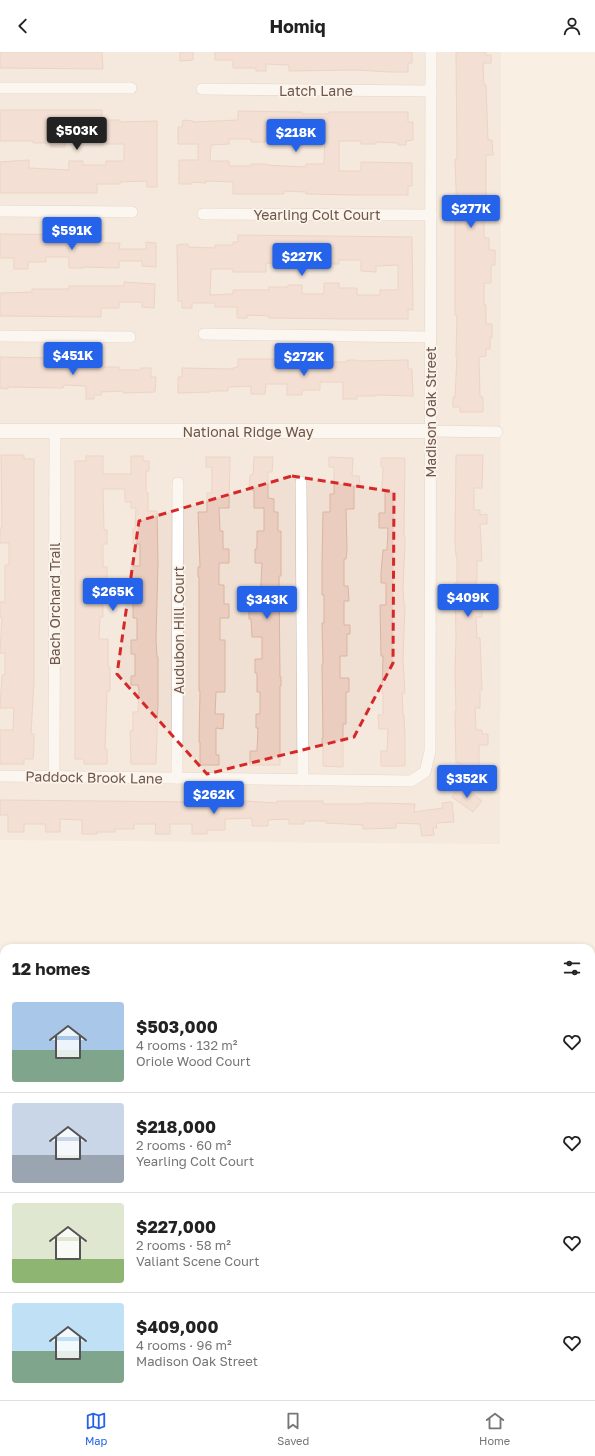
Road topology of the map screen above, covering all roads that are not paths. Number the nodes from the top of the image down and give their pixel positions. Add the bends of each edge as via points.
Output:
1 (431, 52) edge
2 (0, 88) edge
3 (131, 88) dead end
4 (202, 89) dead end
5 (430, 91) junction
6 (0, 211) edge
7 (132, 212) dead end
8 (203, 214) dead end
9 (430, 215) junction
10 (204, 334) dead end
11 (0, 336) edge
12 (130, 337) dead end
13 (430, 338) junction
14 (0, 430) edge
15 (55, 431) junction
16 (431, 431) junction
17 (497, 432) dead end
18 (301, 482) dead end
19 (178, 483) dead end
20 (425, 772) joint
21 (0, 776) edge
22 (54, 776) junction
23 (178, 778) junction
24 (303, 780) junction

1 - 5 street, Madison Oak Street
2 - 3 street
4 - 5 street, Latch Lane
5 - 9 street, Madison Oak Street
6 - 7 street
8 - 9 street, Yearling Colt Court
9 - 13 street, Madison Oak Street
10 - 13 street
11 - 12 street
13 - 16 street, Madison Oak Street
14 - 15 street, National Ridge Way
15 - 16 street, National Ridge Way
15 - 22 street, Bach Orchard Trail
16 - 17 street, National Ridge Way
16 - 20 street, Madison Oak Street via 430,751
18 - 24 street
19 - 23 street, Audubon Hill Court
20 - 24 street, Paddock Brook Lane via 411,781
21 - 22 street, Paddock Brook Lane
22 - 23 street, Paddock Brook Lane
23 - 24 street, Paddock Brook Lane

